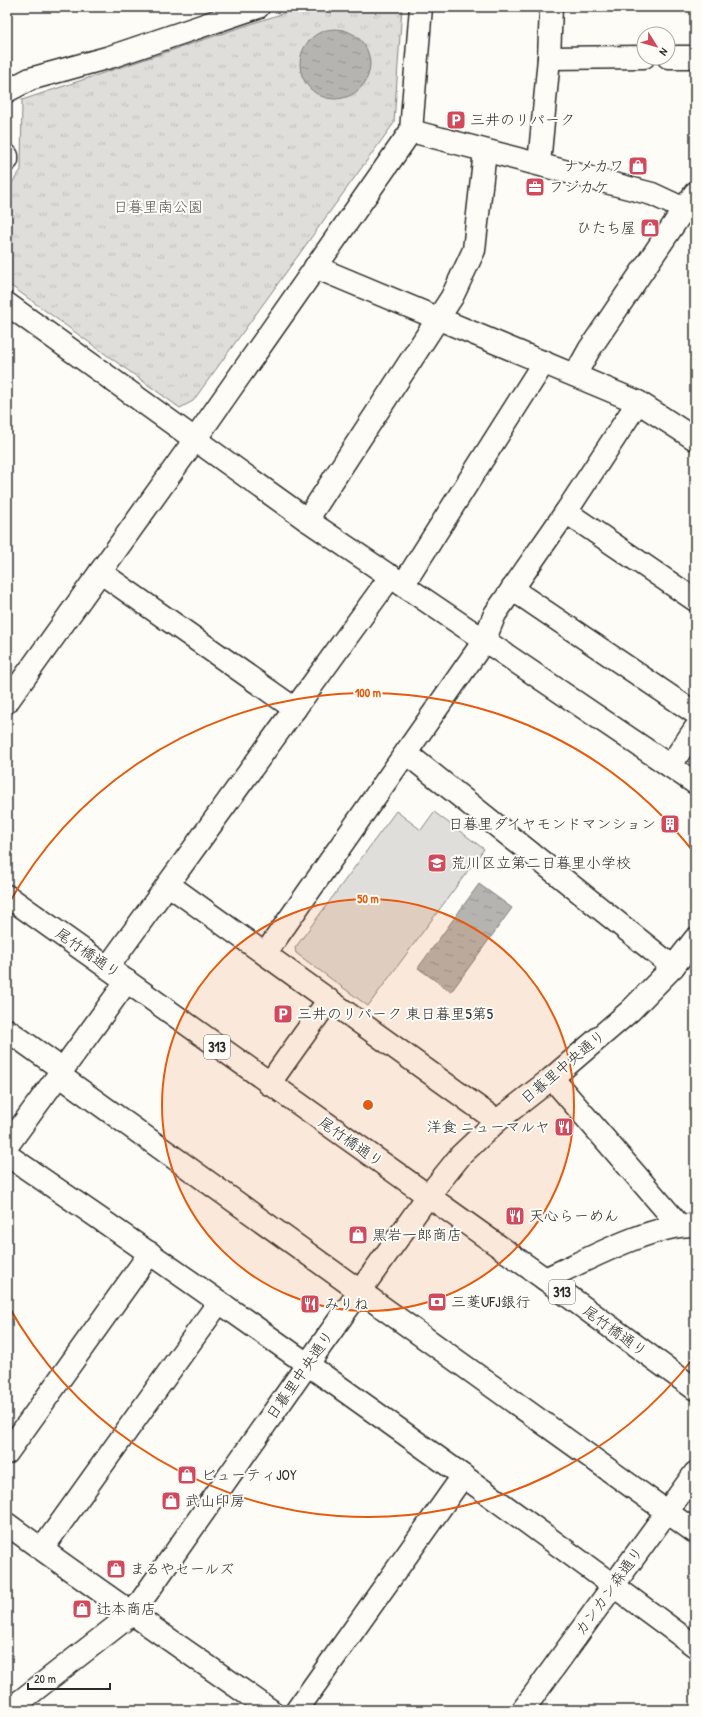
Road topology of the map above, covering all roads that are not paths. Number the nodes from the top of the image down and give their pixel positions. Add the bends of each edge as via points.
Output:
1 (258, 7) edge
2 (420, 7) edge
3 (551, 7) edge
4 (636, 57) edge
5 (676, 57) edge
6 (695, 57) edge
7 (549, 58) junction
8 (7, 91) edge
9 (411, 131) junction
10 (485, 151) junction
11 (7, 156) edge
12 (7, 160) edge
13 (539, 164) junction
14 (692, 205) edge
15 (315, 267) junction
16 (7, 304) edge
17 (437, 318) junction
18 (544, 362) junction
19 (575, 374) junction
20 (638, 402) junction
21 (695, 439) edge
22 (194, 441) junction
23 (566, 512) junction
24 (307, 520) junction
25 (100, 572) junction
26 (397, 580) junction
27 (512, 589) junction
28 (695, 600) edge
29 (484, 640) junction
30 (7, 702) edge
31 (295, 709) junction
32 (695, 713) edge
33 (695, 729) edge
34 (406, 753) junction
35 (670, 766) junction
36 (695, 782) edge
37 (169, 885) junction
38 (7, 896) edge
39 (695, 939) edge
40 (265, 954) junction
41 (673, 967) junction
42 (108, 968) junction
43 (127, 981) junction
44 (328, 1001) junction
45 (7, 1030) edge
46 (61, 1072) junction
47 (552, 1078) junction
48 (269, 1084) junction
49 (497, 1121) junction
50 (7, 1146) edge
51 (7, 1155) edge
52 (428, 1196) junction
53 (687, 1225) edge
54 (150, 1253) junction
55 (545, 1279) junction
56 (360, 1292) junction
57 (219, 1302) junction
58 (307, 1365) junction
59 (695, 1389) edge
60 (7, 1453) edge
61 (695, 1473) edge
62 (463, 1476) junction
63 (666, 1511) junction
64 (7, 1524) edge
65 (695, 1532) edge
66 (42, 1549) junction
67 (613, 1585) junction
68 (132, 1614) junction
69 (695, 1646) edge
70 (9, 1710) edge
71 (270, 1710) edge
72 (297, 1710) edge
73 (524, 1710) edge

1 - 8 street via 110,57 30,79
2 - 9 street
3 - 7 street
4 - 7 street
5 - 6 street
7 - 13 street
9 - 10 street
9 - 15 street
10 - 13 street
10 - 17 street via 474,250 452,297
11 - 12 street
13 - 14 street
14 - 19 street via 589,350
15 - 17 street
15 - 22 street
16 - 22 street
17 - 18 street
17 - 24 street
18 - 19 street
18 - 26 street
19 - 20 street
20 - 21 street
20 - 23 street
22 - 24 street
22 - 25 street
23 - 27 street
23 - 28 street
24 - 26 street
25 - 30 street
25 - 31 street
26 - 29 street
26 - 31 street
27 - 29 street via 495,614
27 - 32 street
29 - 34 street
29 - 35 street
31 - 37 street
33 - 35 street
34 - 40 street
34 - 41 street
35 - 36 street
37 - 40 street
37 - 42 street
38 - 42 street, 尾竹橋通り / 313
39 - 41 street, 日暮里中央通り
40 - 44 street
41 - 47 street, 日暮里中央通り via 630,1010
42 - 43 street, 尾竹橋通り / 313
43 - 46 street
43 - 48 street, 尾竹橋通り / 313
44 - 48 street
44 - 49 street
45 - 46 street
46 - 50 street
46 - 56 street
47 - 49 street, 日暮里中央通り
47 - 53 street
48 - 52 street, 尾竹橋通り / 313
49 - 52 street, 日暮里中央通り via 461,1156
51 - 54 street
52 - 55 street, 尾竹橋通り / 313
52 - 56 street, 日暮里中央通り
53 - 55 street via 634,1239
54 - 57 street
54 - 60 street
55 - 59 street, 尾竹橋通り / 313
56 - 58 street, 日暮里中央通り
56 - 63 street
57 - 58 street
57 - 66 street
58 - 62 street via 394,1424
58 - 68 street, 日暮里中央通り
61 - 63 street, カンカン森通り
62 - 67 street
62 - 72 street
63 - 65 street
63 - 67 street, カンカン森通り
64 - 66 street
66 - 68 street
67 - 69 street
67 - 73 street, カンカン森通り
68 - 70 street, 日暮里中央通り
68 - 71 street

